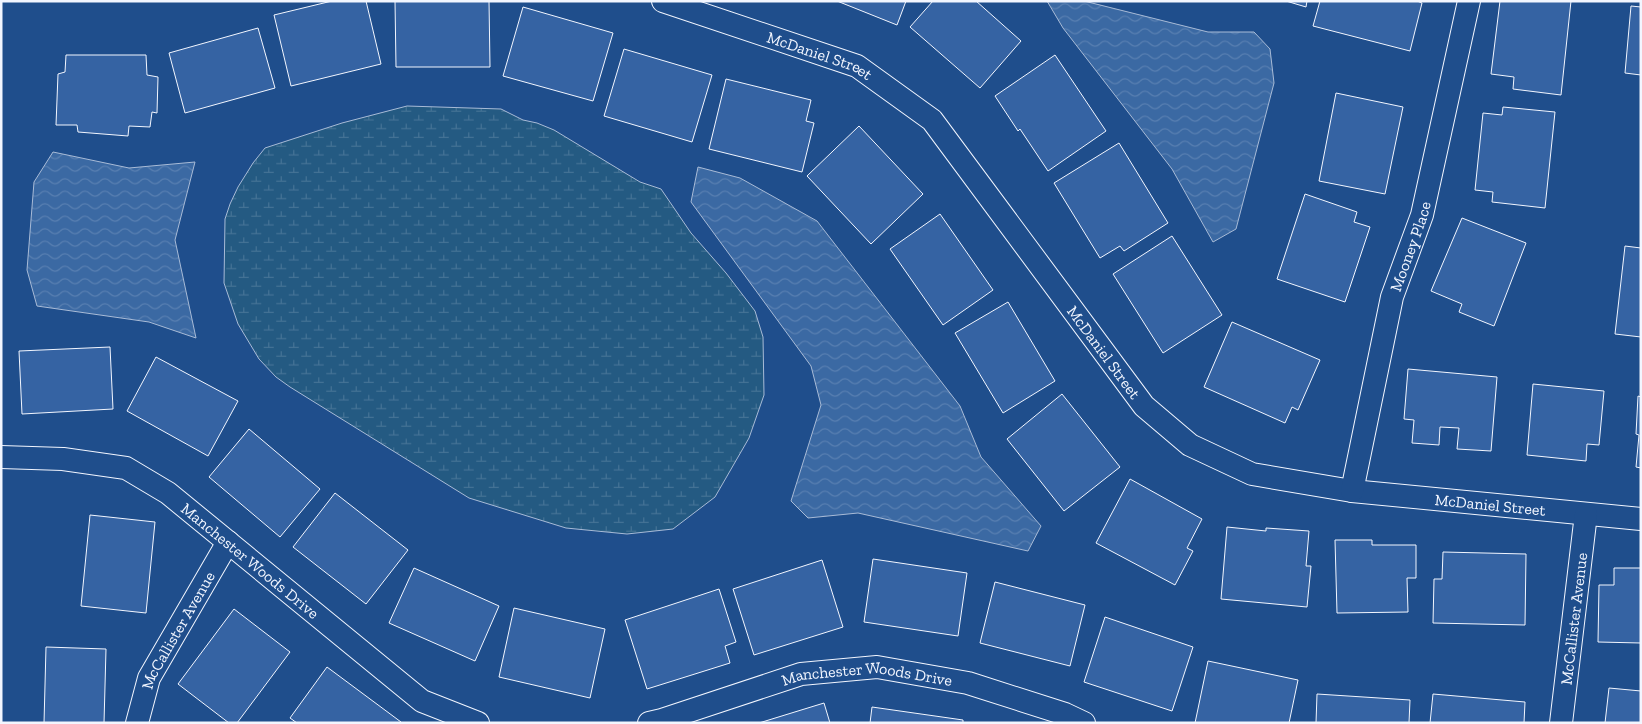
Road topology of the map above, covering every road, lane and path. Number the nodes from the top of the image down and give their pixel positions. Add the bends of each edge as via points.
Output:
1 (663, 1) edge
2 (1469, 1) edge
3 (1, 457) edge
4 (1352, 491) junction
5 (1586, 514) junction
6 (1641, 519) edge
7 (228, 542) junction
8 (138, 723) edge
9 (478, 723) edge
10 (649, 723) edge
11 (1084, 723) edge
12 (1561, 723) edge

1 - 4 street, McDaniel Street via 857,66 932,120 1144,406 1190,445 1252,474
2 - 4 street, Mooney Place via 1422,214 1392,297
3 - 7 street, Manchester Woods Drive via 63,459 126,468 168,493
4 - 5 street, McDaniel Street
5 - 6 street, McDaniel Street
5 - 12 street, McCallister Avenue
7 - 8 street, McCallister Avenue via 149,678
7 - 9 street, Manchester Woods Drive via 422,701
10 - 11 street, Manchester Woods Drive via 802,674 877,667 968,683 1066,714

